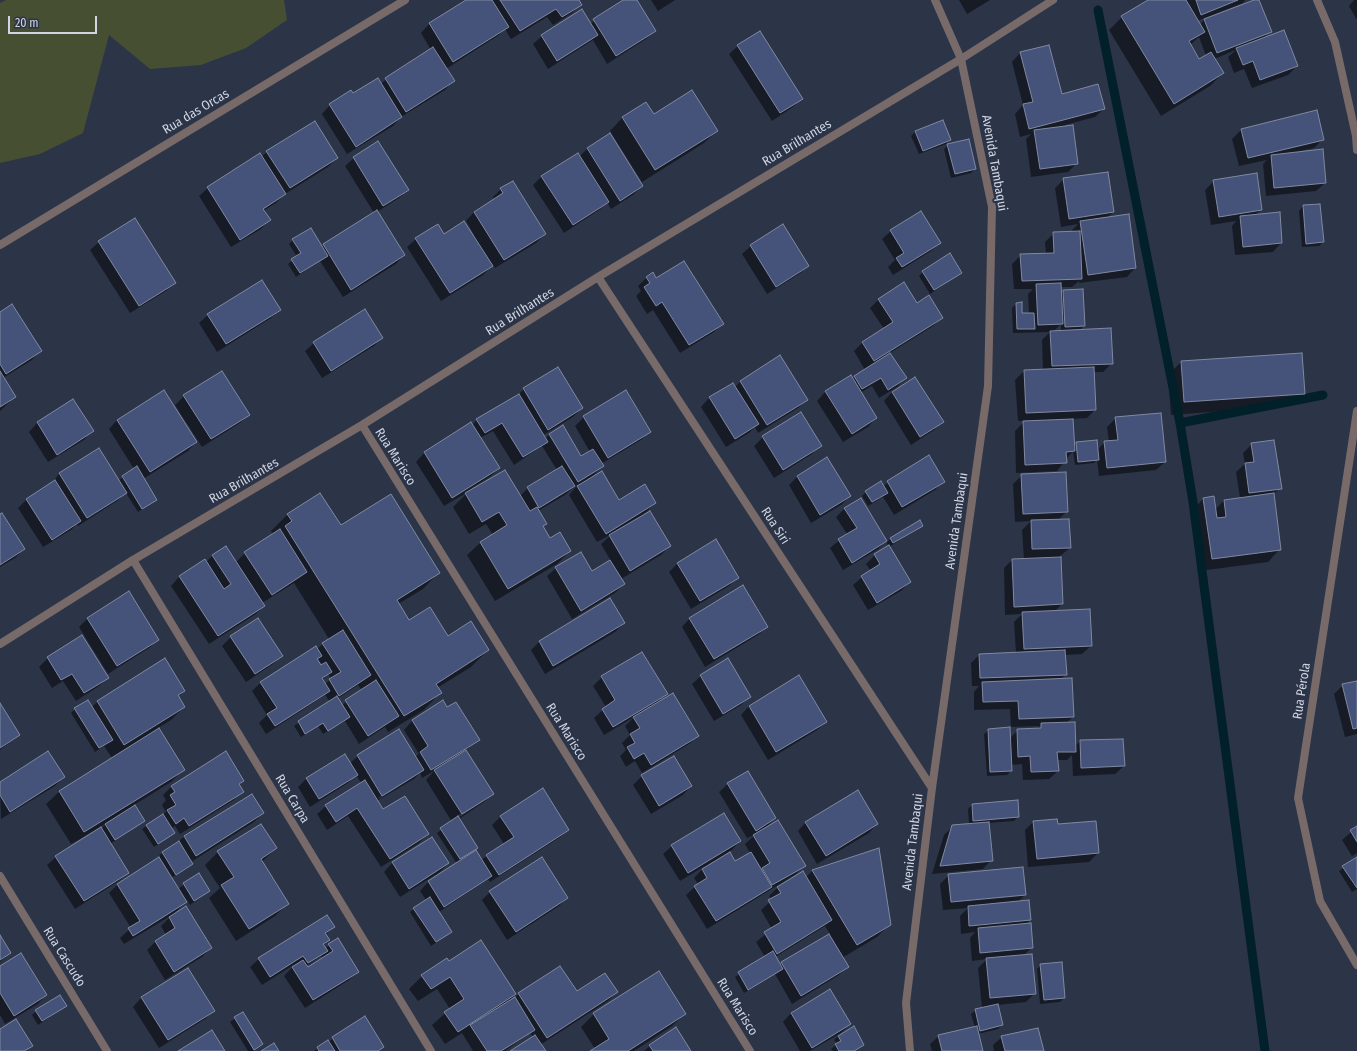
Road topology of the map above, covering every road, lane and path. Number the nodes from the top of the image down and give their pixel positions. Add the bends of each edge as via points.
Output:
1 (405, 0) edge
2 (935, 0) edge
3 (1053, 0) edge
4 (1317, 0) edge
5 (961, 59) junction
6 (1357, 150) edge
7 (0, 245) edge
8 (598, 277) junction
9 (1357, 411) edge
10 (362, 425) junction
11 (133, 560) junction
12 (0, 644) edge
13 (932, 788) junction
14 (0, 876) edge
15 (1357, 965) edge
16 (107, 1051) edge
17 (431, 1051) edge
18 (750, 1051) edge
19 (910, 1051) edge

1 - 7 street, Rua das Orcas
2 - 5 street, Avenida Tambaqui
3 - 5 street, Rua Brilhantes
4 - 6 street via 1334,42
5 - 8 street, Rua Brilhantes
5 - 13 street, Avenida Tambaqui via 992,206 988,386
8 - 10 street, Rua Brilhantes
8 - 13 street, Rua Siri
9 - 15 street, Rua Pérola via 1298,798 1320,901
10 - 11 street, Rua Brilhantes
10 - 18 street, Rua Marisco
11 - 12 street, Rua Brilhantes
11 - 17 street, Rua Carpa
13 - 19 street, Avenida Tambaqui via 906,1003
14 - 16 street, Rua Cascudo

